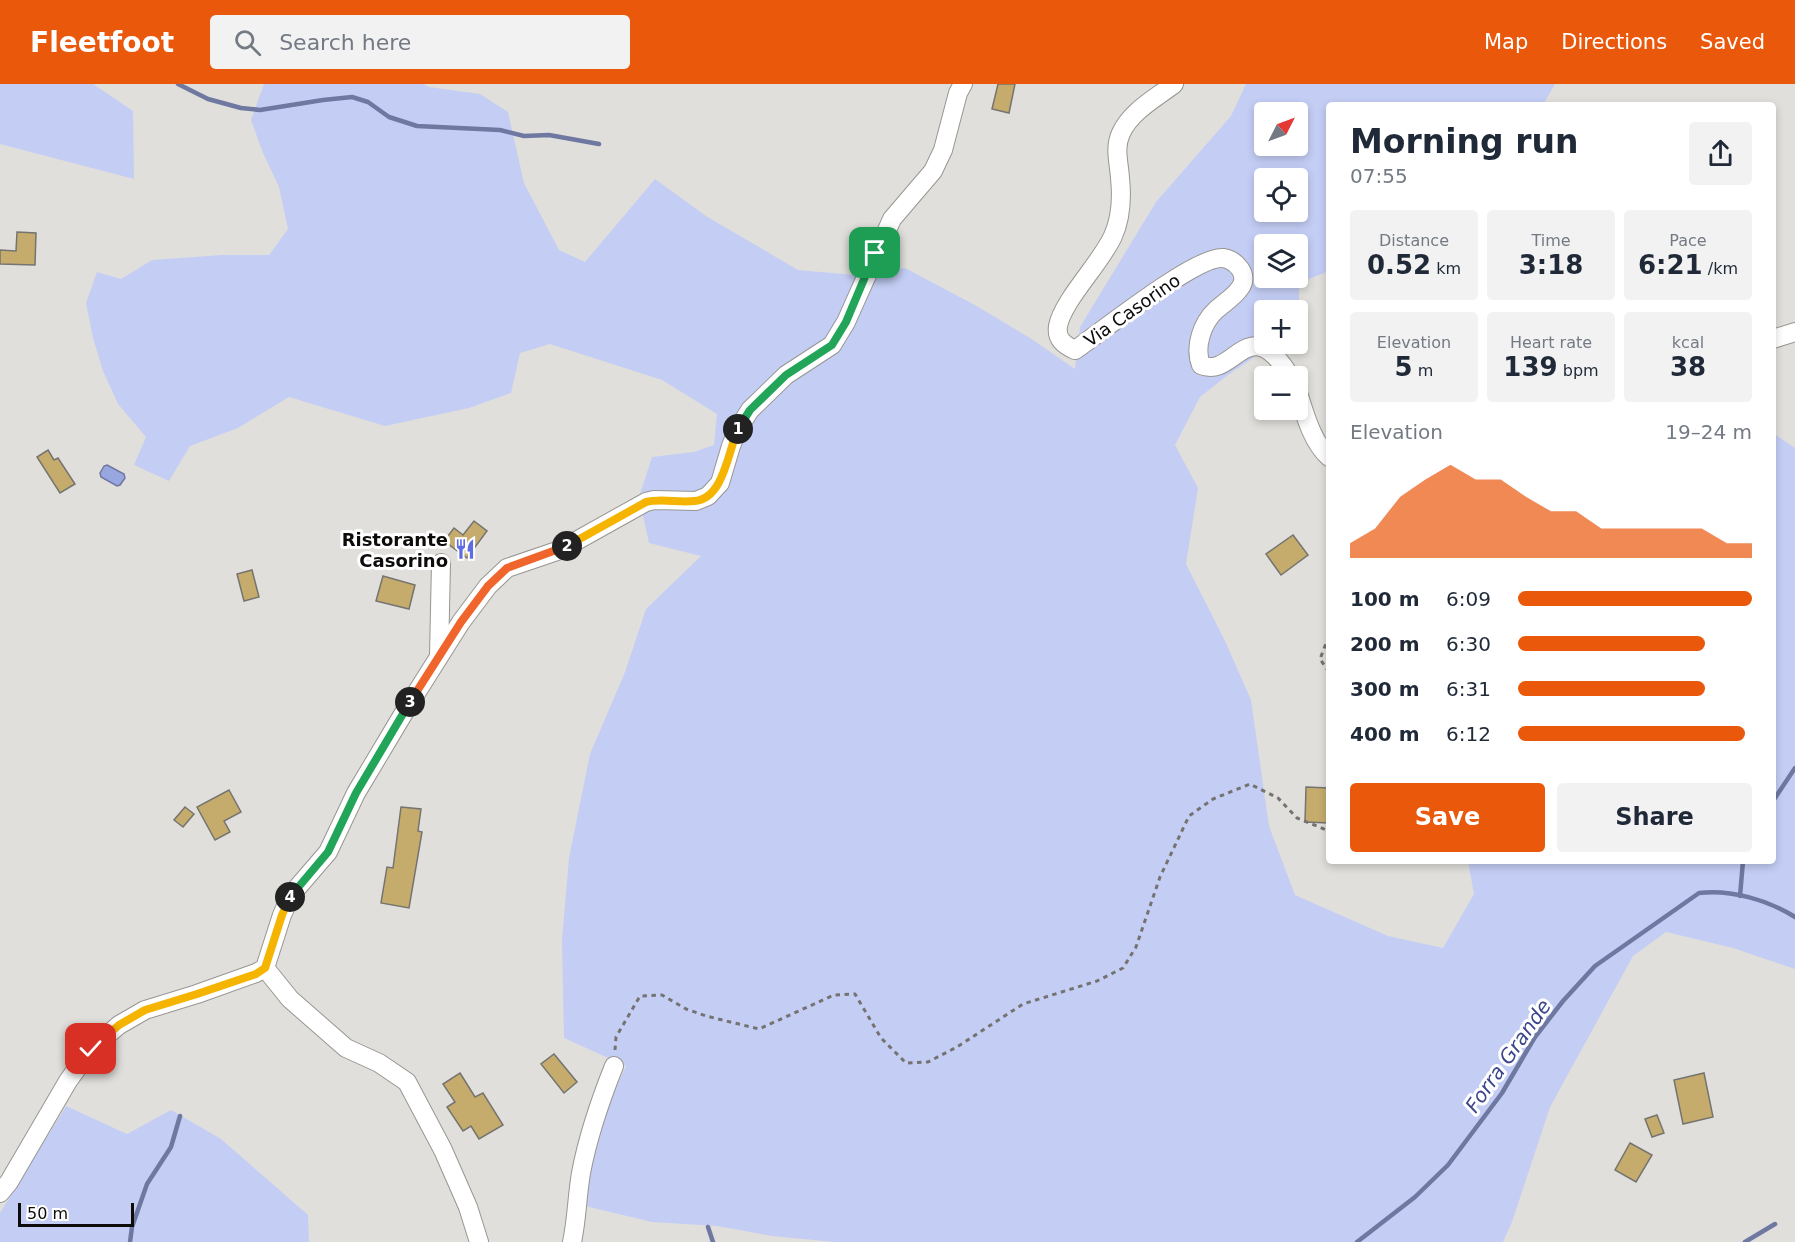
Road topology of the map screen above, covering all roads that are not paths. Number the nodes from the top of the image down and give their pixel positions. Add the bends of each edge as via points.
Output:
1 (963, 84) edge
2 (1174, 84) edge
3 (1795, 332) edge
4 (1776, 338) edge
5 (1284, 366) edge
6 (1308, 419) edge
7 (1326, 454) edge
8 (441, 563) dead end
9 (439, 657) junction
10 (265, 968) junction
11 (614, 1066) road end
12 (0, 1193) edge
13 (479, 1242) edge
14 (572, 1242) edge

1 - 9 street via 944,150 928,177 892,219 832,345 786,375 750,410 731,446 720,483 708,496 696,501 646,502 560,550 507,568 488,586
2 - 5 street, Via Casorino via 1130,119 1120,133 1116,148 1121,201 1118,223 1066,309 1058,326 1059,337 1064,345 1075,350 1196,266 1225,258 1234,262 1244,279 1241,288 1214,312 1205,328 1198,345 1201,364 1215,367 1248,348 1262,346 1276,354
3 - 4 street
6 - 7 street
8 - 9 street
9 - 10 street via 356,793 328,852 291,895
10 - 12 street via 145,1010 119,1025 91,1049 68,1081
10 - 13 street via 290,999 346,1048 406,1082 443,1150
11 - 14 street via 591,1130

